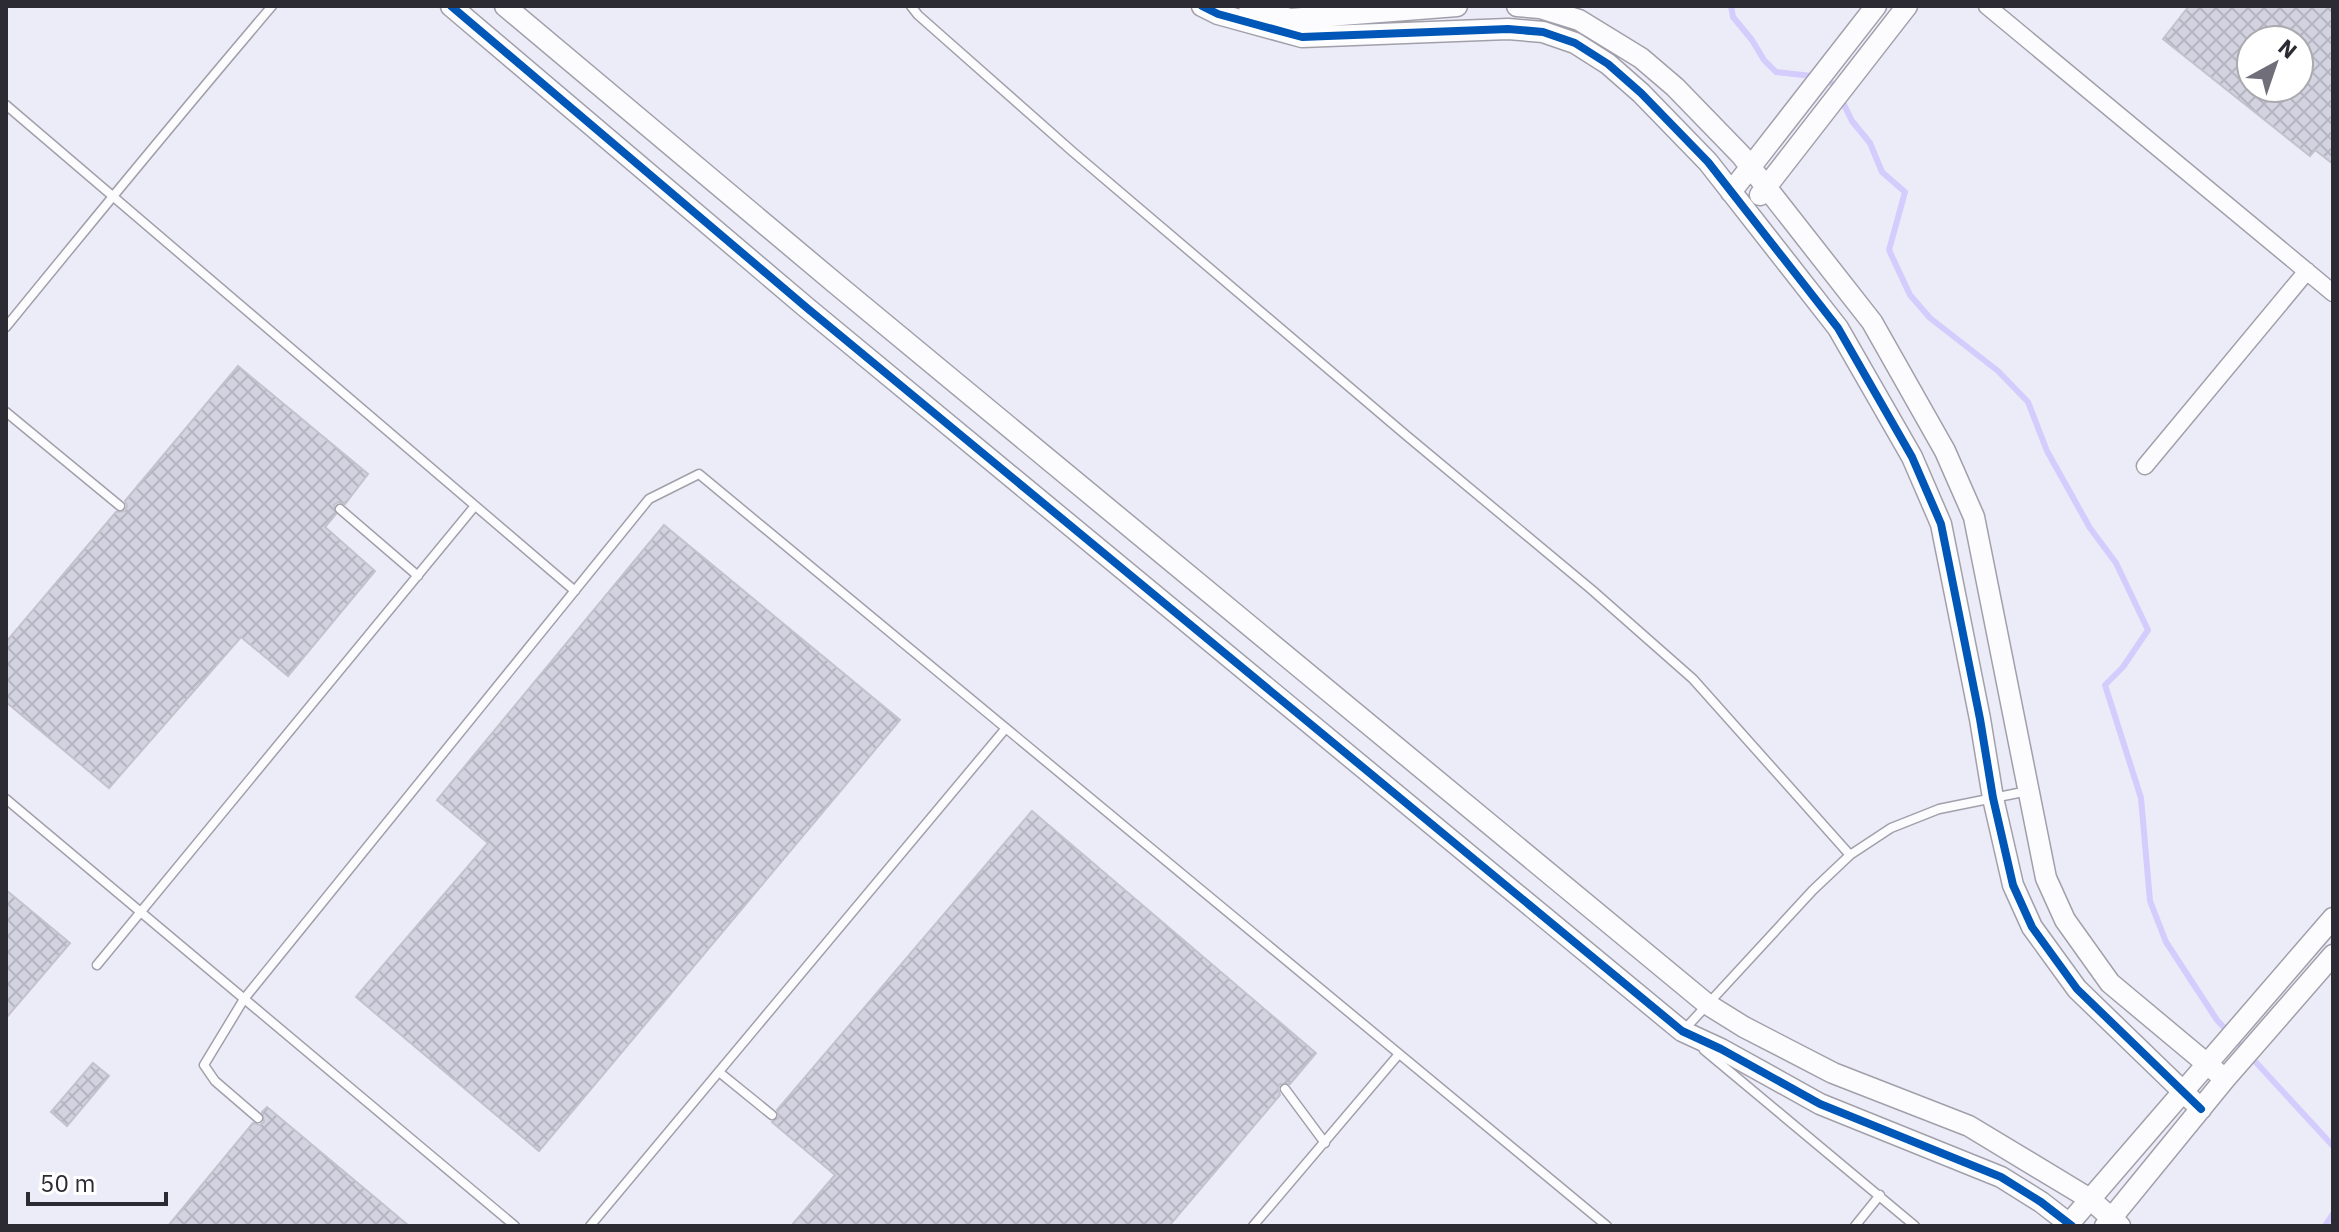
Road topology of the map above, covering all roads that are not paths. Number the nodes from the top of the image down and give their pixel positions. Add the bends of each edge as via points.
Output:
1 (272, 6) edge
2 (451, 6) edge
3 (505, 6) edge
4 (911, 6) edge
5 (1202, 6) edge
6 (1249, 6) edge
7 (1457, 6) edge
8 (1517, 6) edge
9 (1876, 6) edge
10 (1907, 6) edge
11 (1987, 6) edge
12 (6, 105) edge
13 (1750, 167) junction
14 (1766, 187) junction
15 (1731, 192) junction
16 (114, 197) junction
17 (1747, 212) junction
18 (2307, 271) junction
19 (2333, 293) edge
20 (6, 327) edge
21 (6, 412) edge
22 (2145, 466) dead end
23 (120, 506) dead end
24 (474, 507) junction
25 (340, 509) dead end
26 (418, 576) junction
27 (575, 591) junction
28 (1006, 728) junction
29 (2029, 791) junction
30 (1993, 798) junction
31 (6, 799) edge
32 (1850, 855) junction
33 (141, 913) junction
34 (2333, 918) edge
35 (2333, 955) edge
36 (97, 965) dead end
37 (244, 999) junction
38 (1707, 1004) junction
39 (1682, 1031) junction
40 (1399, 1054) junction
41 (2206, 1064) junction
42 (719, 1072) junction
43 (2225, 1079) junction
44 (1285, 1089) dead end
45 (2182, 1092) junction
46 (2201, 1109) junction
47 (772, 1115) dead end
48 (258, 1118) dead end
49 (1325, 1143) junction
50 (1880, 1195) junction
51 (2090, 1199) junction
52 (2112, 1223) edge
53 (2069, 1225) edge
54 (515, 1226) edge
55 (590, 1226) edge
56 (1253, 1226) edge
57 (1607, 1226) edge
58 (1855, 1226) edge
59 (1915, 1226) edge

1 - 16 lane
2 - 39 street via 807,308
3 - 38 street
4 - 32 lane via 1073,152 1693,679
5 - 15 street via 1302,37 1508,29 1565,39 1608,64 1641,93
6 - 7 street via 1290,19
8 - 13 street via 1579,20 1641,58
9 - 13 street
10 - 14 street
11 - 18 street
12 - 16 lane
13 - 14 street
13 - 15 street
14 - 17 street
14 - 29 street via 1872,322 1945,451 1974,517
15 - 17 street
16 - 20 lane
16 - 24 lane
17 - 30 street via 1838,328 1912,457 1941,524
18 - 19 street
18 - 22 street
21 - 23 lane
24 - 26 lane
24 - 27 lane
25 - 26 lane
26 - 33 lane
27 - 28 lane via 649,499 699,474
27 - 37 lane
28 - 40 lane
28 - 42 lane
29 - 30 lane
29 - 41 street via 2046,878 2065,920 2110,983
30 - 32 lane via 1939,809 1891,828
30 - 45 street via 2013,885 2032,927 2077,989
31 - 33 lane
32 - 38 lane
33 - 36 lane
33 - 37 lane
34 - 41 street
35 - 43 street
37 - 48 lane via 204,1065
37 - 54 lane
38 - 39 lane
38 - 51 street via 1833,1073 1969,1126
39 - 50 lane
39 - 53 street via 1820,1104 2001,1177
40 - 49 lane
40 - 57 lane
41 - 43 street
41 - 45 street
42 - 47 lane
42 - 55 lane
43 - 46 street
44 - 49 lane
45 - 46 street
45 - 51 street
46 - 52 street
49 - 56 lane
50 - 58 lane
50 - 59 lane
51 - 52 street
51 - 53 street

